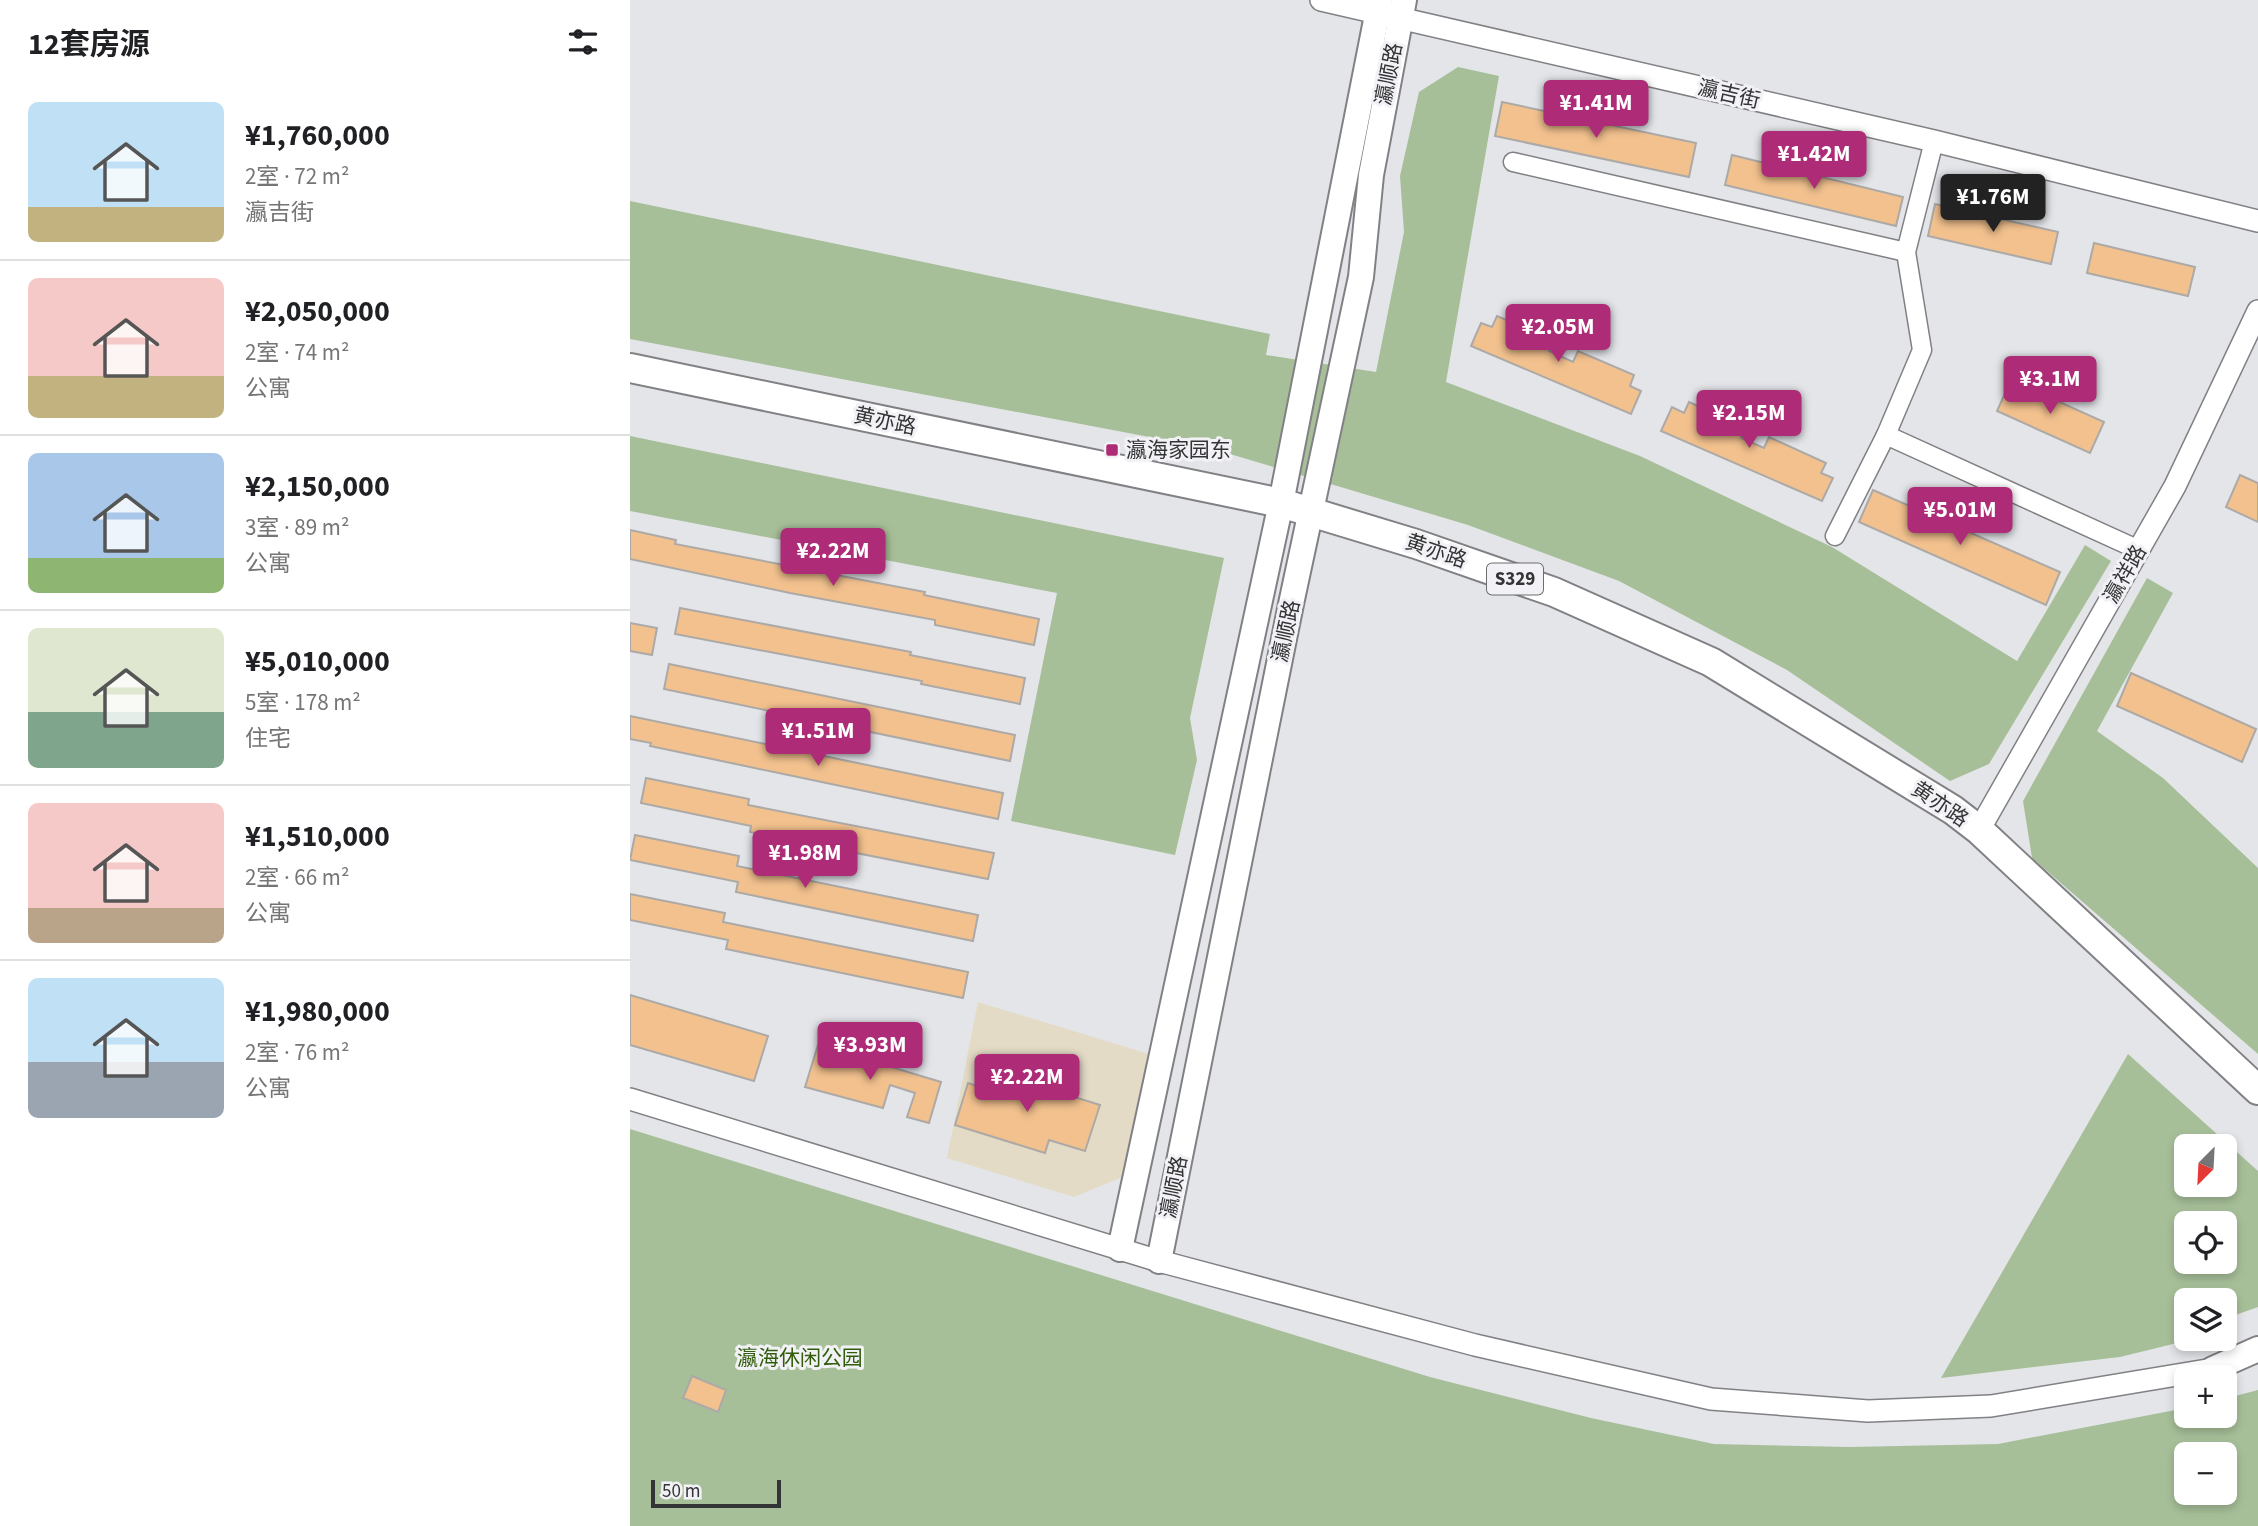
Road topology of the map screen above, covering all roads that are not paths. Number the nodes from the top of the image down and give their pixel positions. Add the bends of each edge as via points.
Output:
1 (1321, 0) edge
2 (1391, 8) edge
3 (1934, 141) junction
4 (1513, 162) dead end
5 (2258, 221) edge
6 (1906, 252) junction
7 (2258, 311) edge
8 (630, 368) edge
9 (1885, 435) junction
10 (1281, 503) junction
11 (1313, 512) junction
12 (1835, 536) dead end
13 (2139, 550) junction
14 (1979, 830) junction
15 (2258, 1090) edge
16 (630, 1099) edge
17 (1120, 1249) junction
18 (1159, 1261) junction
19 (2258, 1349) edge
20 (2258, 1360) edge
21 (2222, 1365) edge
22 (2233, 1365) edge
23 (2174, 1376) edge

1 - 2 street, 瀛吉街
2 - 3 street, 瀛吉街
2 - 10 main road, 瀛顺路
2 - 11 main road, 瀛顺路 via 1361,277
3 - 5 street, 瀛吉街
3 - 6 street
4 - 6 street
6 - 9 street via 1922,350
7 - 13 street, 瀛祥路 via 2175,486
8 - 10 main road, 黄亦路 / S329
9 - 12 street
9 - 13 street
10 - 11 main road, 黄亦路 / S329
10 - 17 main road, 瀛顺路
11 - 14 main road, 黄亦路 / S329 via 1554,592 1711,662
11 - 18 main road, 瀛顺路
13 - 14 street, 瀛祥路
14 - 15 main road, 黄亦路 / S329
16 - 17 street
17 - 18 street
18 - 23 street via 1475,1345 1711,1399 1868,1411 1991,1406
19 - 21 main road
20 - 22 main road

